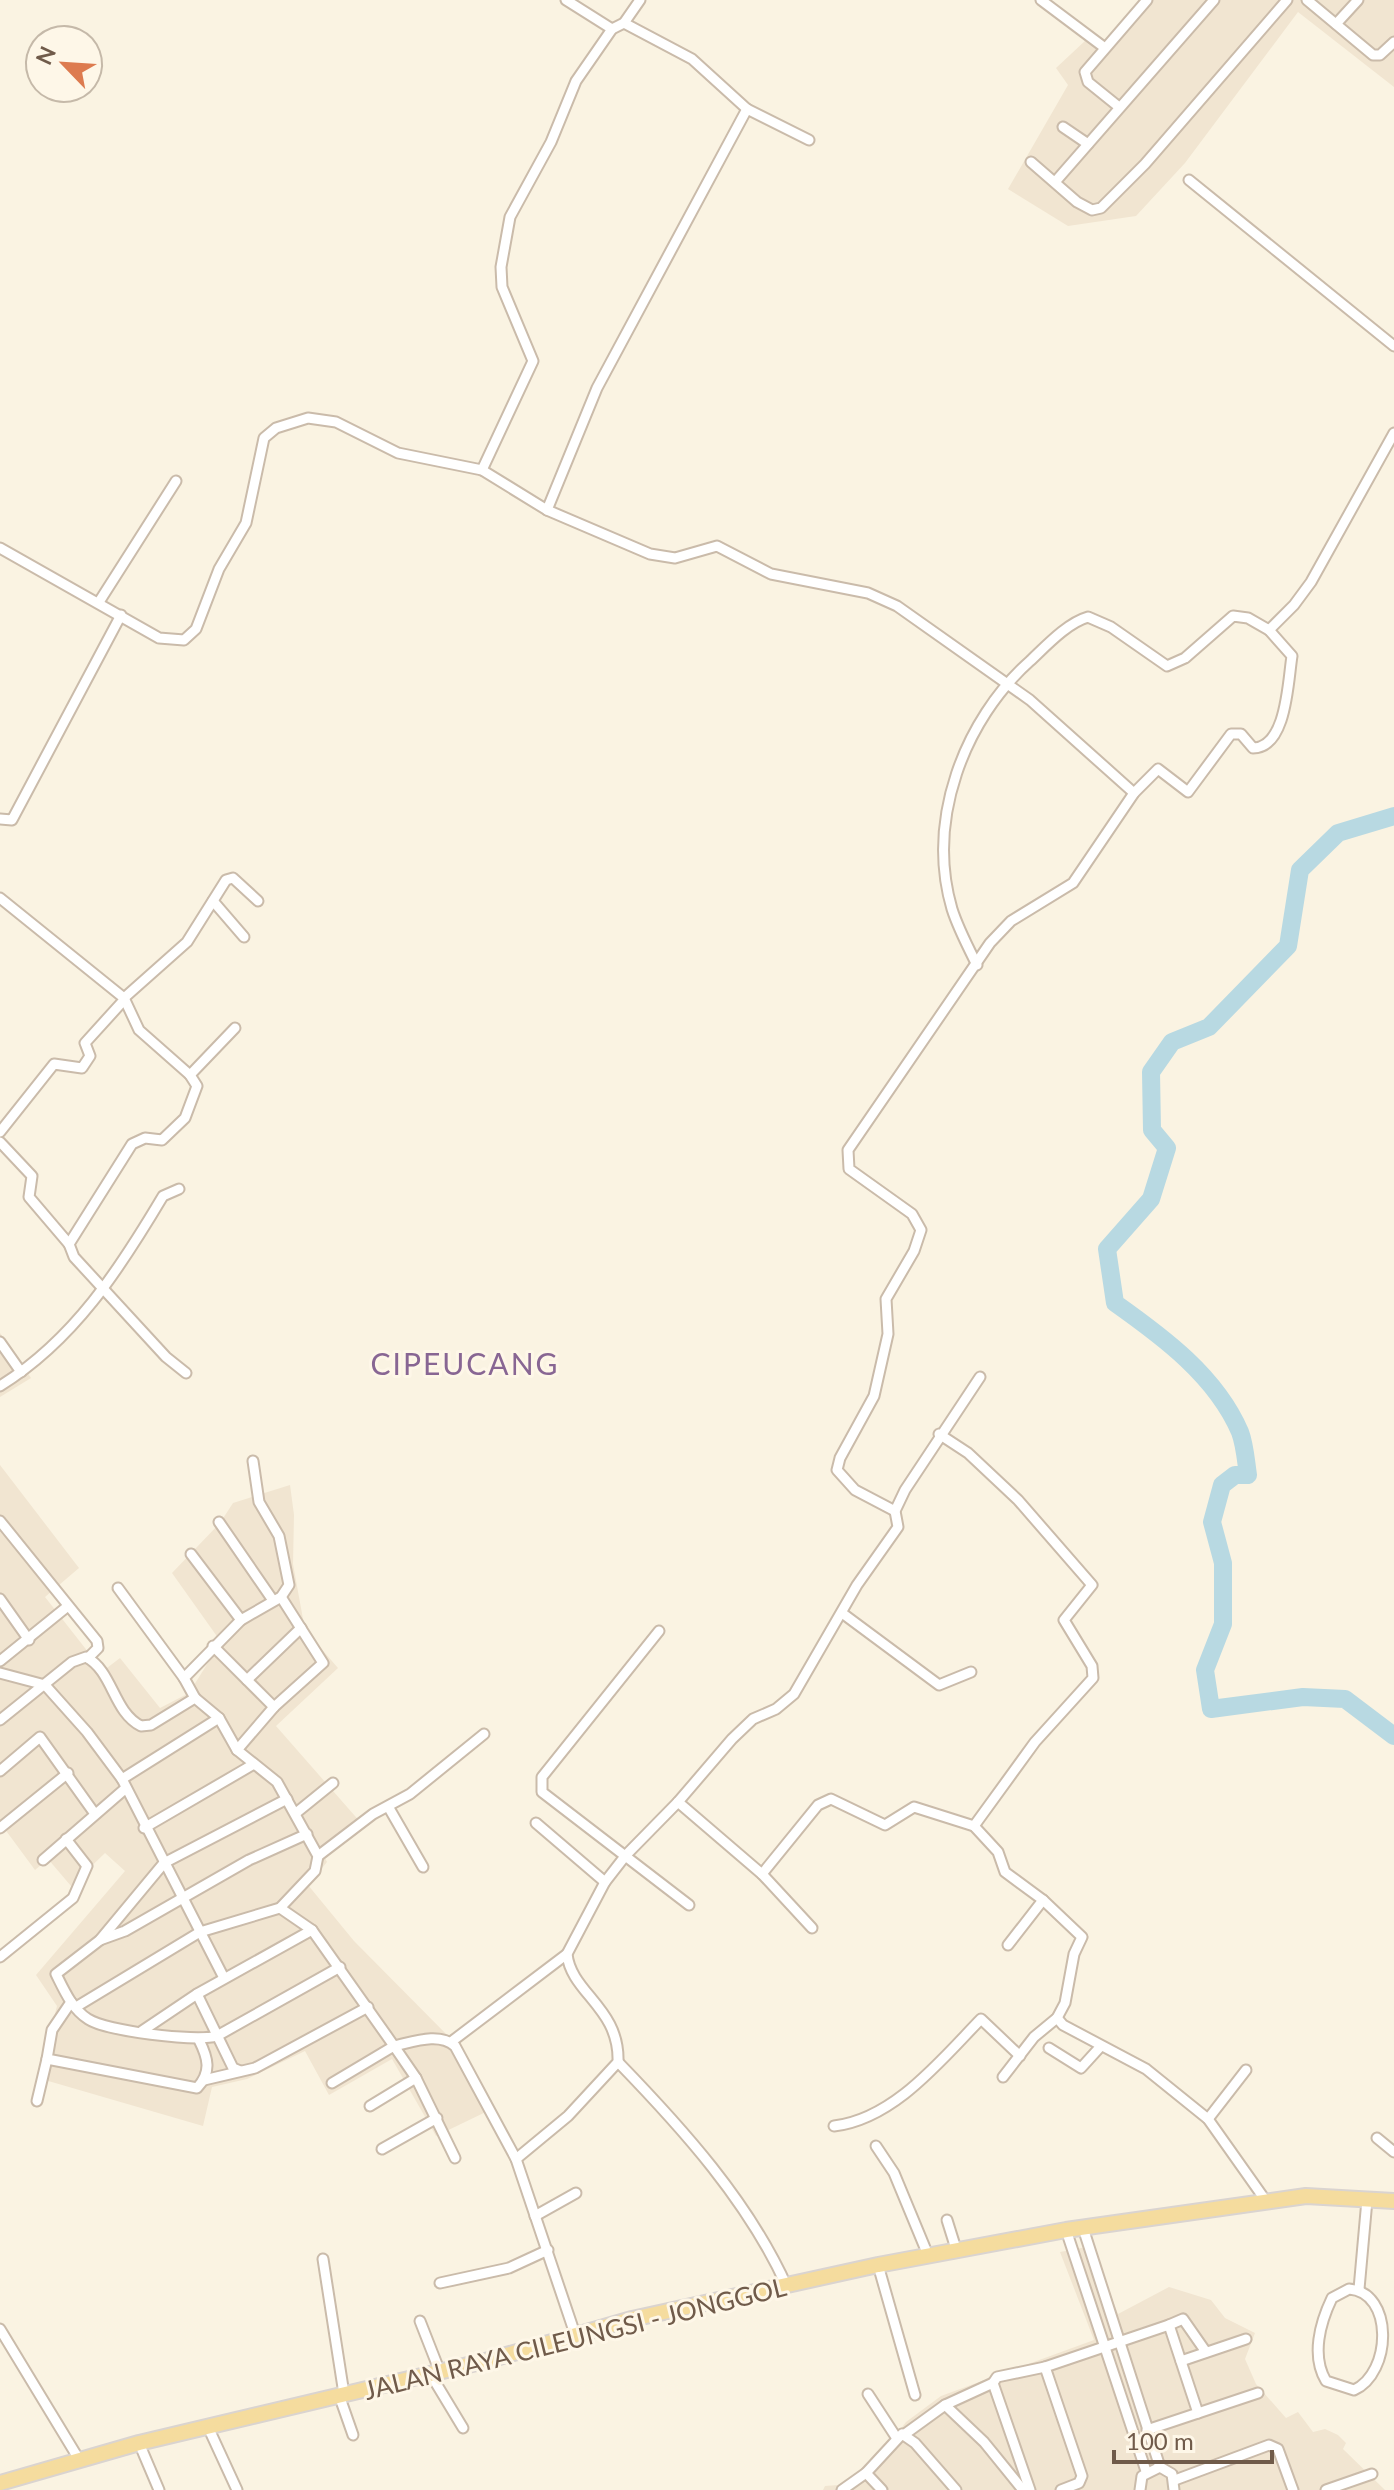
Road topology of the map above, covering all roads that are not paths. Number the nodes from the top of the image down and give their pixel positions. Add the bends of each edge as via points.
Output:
1 (566, 0) edge
2 (640, 0) edge
3 (1041, 0) edge
4 (1147, 0) edge
5 (1214, 0) edge
6 (1287, 0) edge
7 (1307, 0) edge
8 (1358, 0) edge
9 (624, 23) junction
10 (1336, 24) junction
11 (612, 29) junction
12 (1394, 42) edge
13 (1105, 48) junction
14 (1119, 107) junction
15 (747, 109) junction
16 (1063, 127) dead end
17 (809, 140) dead end
18 (1088, 144) junction
19 (1031, 162) dead end
20 (1189, 180) dead end
21 (1055, 182) junction
22 (1394, 346) edge
23 (1394, 433) edge
24 (482, 470) junction
25 (176, 481) dead end
26 (547, 510) junction
27 (0, 548) edge
28 (99, 602) junction
29 (121, 615) junction
30 (1269, 630) junction
31 (1005, 682) junction
32 (1134, 793) junction
33 (0, 819) edge
34 (0, 898) edge
35 (213, 901) junction
36 (258, 901) dead end
37 (244, 937) dead end
38 (977, 965) junction
39 (124, 999) junction
40 (235, 1028) dead end
41 (190, 1075) junction
42 (0, 1132) edge
43 (0, 1142) edge
44 (179, 1189) dead end
45 (69, 1244) junction
46 (105, 1290) junction
47 (0, 1342) edge
48 (21, 1372) junction
49 (186, 1373) dead end
50 (980, 1377) dead end
51 (0, 1386) edge
52 (939, 1434) junction
53 (253, 1461) dead end
54 (895, 1511) junction
55 (219, 1522) dead end
56 (1, 1525) edge
57 (191, 1554) dead end
58 (118, 1588) dead end
59 (276, 1598) junction
60 (0, 1599) edge
61 (68, 1606) junction
62 (842, 1613) junction
63 (241, 1620) junction
64 (301, 1628) junction
65 (659, 1631) dead end
66 (29, 1640) junction
67 (213, 1646) junction
68 (88, 1658) junction
69 (0, 1661) edge
70 (971, 1672) dead end
71 (0, 1673) edge
72 (184, 1678) junction
73 (247, 1680) junction
74 (45, 1685) junction
75 (195, 1698) junction
76 (274, 1707) junction
77 (219, 1718) junction
78 (0, 1720) edge
79 (484, 1734) dead end
80 (237, 1750) junction
81 (254, 1764) junction
82 (0, 1771) edge
83 (68, 1773) junction
84 (333, 1783) dead end
85 (124, 1784) junction
86 (287, 1799) junction
87 (678, 1802) junction
88 (389, 1808) junction
89 (296, 1813) junction
90 (95, 1814) junction
91 (536, 1823) dead end
92 (974, 1826) junction
93 (0, 1828) edge
94 (144, 1828) junction
95 (307, 1834) junction
96 (66, 1839) junction
97 (626, 1855) junction
98 (318, 1856) junction
99 (43, 1860) dead end
100 (164, 1863) junction
101 (423, 1867) dead end
102 (762, 1874) junction
103 (605, 1882) junction
104 (182, 1898) junction
105 (1043, 1900) junction
106 (689, 1905) dead end
107 (280, 1908) junction
108 (812, 1928) dead end
109 (312, 1930) junction
110 (200, 1932) junction
111 (100, 1940) junction
112 (1008, 1945) dead end
113 (567, 1954) junction
114 (0, 1957) edge
115 (340, 1967) junction
116 (224, 1978) junction
117 (197, 1994) junction
118 (73, 2004) junction
119 (368, 2007) junction
120 (1057, 2018) junction
121 (142, 2031) junction
122 (217, 2036) junction
123 (199, 2040) junction
124 (451, 2042) junction
125 (394, 2046) junction
126 (1101, 2046) junction
127 (1049, 2048) dead end
128 (1020, 2056) junction
129 (47, 2059) junction
130 (618, 2062) junction
131 (1246, 2070) dead end
132 (240, 2071) junction
133 (1003, 2077) dead end
134 (416, 2078) junction
135 (204, 2080) junction
136 (332, 2083) dead end
137 (37, 2101) dead end
138 (370, 2106) dead end
139 (437, 2118) junction
140 (1208, 2119) junction
141 (834, 2126) dead end
142 (1377, 2138) dead end
143 (876, 2146) dead end
144 (382, 2149) dead end
145 (1394, 2152) edge
146 (455, 2158) dead end
147 (516, 2159) junction
148 (576, 2193) dead end
149 (1367, 2200) junction
150 (1266, 2201) junction
151 (1394, 2201) edge
152 (535, 2216) junction
153 (947, 2220) dead end
154 (1083, 2228) junction
155 (1066, 2230) junction
156 (548, 2250) junction
157 (957, 2252) junction
158 (928, 2255) junction
159 (323, 2259) dead end
160 (878, 2265) junction
161 (440, 2283) dead end
162 (787, 2287) junction
163 (1359, 2289) junction
164 (420, 2321) dead end
165 (1169, 2325) junction
166 (0, 2329) edge
167 (576, 2337) junction
168 (1246, 2339) dead end
169 (1120, 2341) junction
170 (1107, 2346) junction
171 (1206, 2352) junction
172 (1181, 2361) junction
173 (1045, 2367) junction
174 (435, 2373) junction
175 (993, 2383) junction
176 (1258, 2393) dead end
177 (342, 2394) junction
178 (868, 2394) dead end
179 (915, 2395) dead end
180 (945, 2405) junction
181 (1198, 2413) junction
182 (208, 2427) junction
183 (463, 2428) dead end
184 (1147, 2430) junction
185 (353, 2435) dead end
186 (901, 2436) junction
187 (139, 2443) junction
188 (80, 2461) junction
189 (1160, 2467) junction
190 (1146, 2471) junction
191 (866, 2473) junction
192 (1372, 2474) dead end
193 (0, 2483) edge
194 (1174, 2485) edge
195 (159, 2490) edge
196 (237, 2490) edge
197 (842, 2490) edge
198 (882, 2490) edge
199 (956, 2490) edge
200 (1023, 2490) edge
201 (1030, 2490) edge
202 (1061, 2490) edge
203 (1140, 2490) edge
204 (1293, 2490) edge
205 (1326, 2490) edge

1 - 11 street
2 - 9 street
3 - 13 street
4 - 13 street
5 - 14 street
6 - 21 street via 1108,203 1092,210
7 - 10 street
8 - 10 street
9 - 11 street
9 - 15 street via 692,59
10 - 12 street via 1373,55
11 - 24 street via 576,81 551,142 510,217 502,287 533,361
13 - 14 street via 1085,79
14 - 18 street
15 - 17 street
15 - 26 street via 597,388
16 - 18 street
18 - 21 street
19 - 21 street
20 - 22 street
23 - 30 street via 1311,582
24 - 26 street
24 - 29 street via 398,453 328,420 284,424 261,445 246,523 219,569 191,637 169,641
25 - 28 street
26 - 31 street via 650,554 675,558 717,546 771,574 877,596
27 - 28 street
28 - 29 street
29 - 33 street via 12,820
30 - 31 street via 1233,616 1185,658 1167,666 1088,617
30 - 32 street via 1292,656 1286,711 1269,742 1253,748 1235,732 1215,752 1191,791 1158,769
31 - 32 street
31 - 38 street via 965,750 949,804 947,885
32 - 38 street via 1073,883 1011,921
34 - 39 street
35 - 36 street via 230,878
35 - 37 street
35 - 39 street via 187,942
38 - 54 street via 857,1135 846,1160 855,1175 912,1214 921,1230 886,1299 888,1334 874,1396 837,1470 855,1490
39 - 41 street via 139,1030
39 - 42 street via 85,1043 90,1056 82,1068 54,1064
40 - 41 street
41 - 45 street via 197,1086 185,1118 162,1140 145,1138 132,1144
43 - 45 street via 32,1176 29,1197
44 - 46 street via 163,1196
45 - 46 street via 74,1257
46 - 48 street
46 - 49 street
47 - 48 street
48 - 51 street
50 - 52 street
52 - 54 street
52 - 92 street via 968,1453 1018,1500 1092,1585 1064,1620 1092,1666 1093,1678 1035,1742
53 - 59 street via 259,1502 276,1528 287,1569 289,1585
54 - 62 street via 898,1527
55 - 59 street
56 - 61 street
57 - 63 street
58 - 72 street
59 - 63 street
59 - 64 street
60 - 66 street
61 - 66 street
61 - 68 street via 97,1641 98,1648
62 - 70 street via 939,1685
62 - 87 street via 794,1694 753,1719
63 - 67 street
64 - 73 street
64 - 76 street via 323,1663
65 - 97 street via 540,1784 542,1792
66 - 69 street
67 - 72 street
67 - 73 street
68 - 74 street via 72,1662
68 - 75 street via 103,1673 129,1720 141,1726
71 - 74 street
72 - 75 street
73 - 76 street
74 - 78 street
74 - 85 street
75 - 77 street
76 - 80 street
77 - 80 street
77 - 85 street
79 - 88 street
80 - 81 street
81 - 86 street via 277,1782
81 - 94 street
82 - 83 street via 40,1737
83 - 90 street
83 - 93 street
84 - 89 street
85 - 90 street
85 - 94 street
86 - 89 street
86 - 100 street
87 - 97 street
87 - 102 street
88 - 98 street
88 - 101 street
89 - 95 street
90 - 96 street
91 - 103 street
92 - 102 street via 914,1807 885,1825 831,1799 818,1805
92 - 105 street via 998,1852 1005,1872
94 - 100 street
95 - 98 street
95 - 104 street
96 - 99 street
96 - 114 street via 87,1868 73,1898
97 - 103 street
97 - 106 street
98 - 107 street via 315,1871
100 - 104 street
100 - 111 street
102 - 108 street
103 - 113 street
104 - 110 street
104 - 111 street
105 - 112 street
105 - 120 street via 1082,1937 1074,1954 1069,1995
107 - 109 street
107 - 110 street
109 - 115 street
109 - 116 street
110 - 116 street
110 - 118 street
111 - 118 street via 56,1974
113 - 124 street
113 - 130 street via 574,1973 611,2022
115 - 119 street
115 - 122 street
116 - 117 street
117 - 121 street
117 - 122 street
118 - 121 street via 99,2024
118 - 129 street via 52,2030
119 - 125 street
119 - 132 street via 255,2068
120 - 126 street
120 - 128 street
121 - 123 street
122 - 123 street
122 - 132 street via 233,2068
123 - 135 street via 207,2056
124 - 125 street via 433,2039
124 - 147 street
125 - 134 street
125 - 136 street
126 - 127 street via 1079,2068
126 - 140 street via 1153,2073
128 - 133 street
128 - 141 street via 981,2019 938,2064 870,2118
129 - 135 street via 190,2088
129 - 137 street
130 - 147 street via 559,2125
130 - 162 street via 761,2234
131 - 140 street
132 - 135 street
134 - 138 street
134 - 139 street
139 - 144 street
139 - 146 street
140 - 150 street
142 - 145 street
143 - 158 street via 894,2173
147 - 152 street
148 - 152 street
149 - 150 main road, JALAN RAYA CILEUNGSI - JONGGOL via 1306,2196
149 - 151 main road, JALAN RAYA CILEUNGSI - JONGGOL
149 - 163 street
150 - 154 main road, JALAN RAYA CILEUNGSI - JONGGOL
152 - 156 street
153 - 157 street
154 - 155 main road, JALAN RAYA CILEUNGSI - JONGGOL
154 - 169 street
155 - 157 main road, JALAN RAYA CILEUNGSI - JONGGOL
155 - 170 street
156 - 161 street via 517,2266
156 - 167 street
157 - 158 main road, JALAN RAYA CILEUNGSI - JONGGOL
158 - 160 main road, JALAN RAYA CILEUNGSI - JONGGOL
159 - 177 street
160 - 162 main road, JALAN RAYA CILEUNGSI - JONGGOL
160 - 179 street
162 - 167 main road, JALAN RAYA CILEUNGSI - JONGGOL via 632,2319
163 - 163 street via 1332,2298 1318,2353 1318,2369 1326,2381 1354,2390 1373,2379 1386,2329 1380,2304
164 - 174 street
165 - 169 street
165 - 171 street via 1183,2319
165 - 172 street
166 - 188 street
167 - 174 main road, JALAN RAYA CILEUNGSI - JONGGOL
168 - 171 street
169 - 170 street
169 - 184 street
170 - 173 street
170 - 190 street
171 - 172 street
172 - 181 street
173 - 175 street via 997,2377
173 - 202 street via 1082,2476 1079,2483
174 - 177 main road, JALAN RAYA CILEUNGSI - JONGGOL
174 - 183 street
175 - 180 street
175 - 201 street
176 - 181 street
177 - 182 main road, JALAN RAYA CILEUNGSI - JONGGOL
177 - 185 street
178 - 186 street
180 - 186 street
180 - 200 street
181 - 184 street
182 - 187 main road, JALAN RAYA CILEUNGSI - JONGGOL
182 - 196 street
184 - 189 street
186 - 191 street
186 - 199 street
187 - 188 main road, JALAN RAYA CILEUNGSI - JONGGOL
187 - 195 street
188 - 193 main road, JALAN RAYA CILEUNGSI - JONGGOL
189 - 190 street
189 - 194 street via 1172,2474
190 - 203 street
191 - 197 street
191 - 198 street
192 - 205 street
194 - 204 street via 1272,2445

